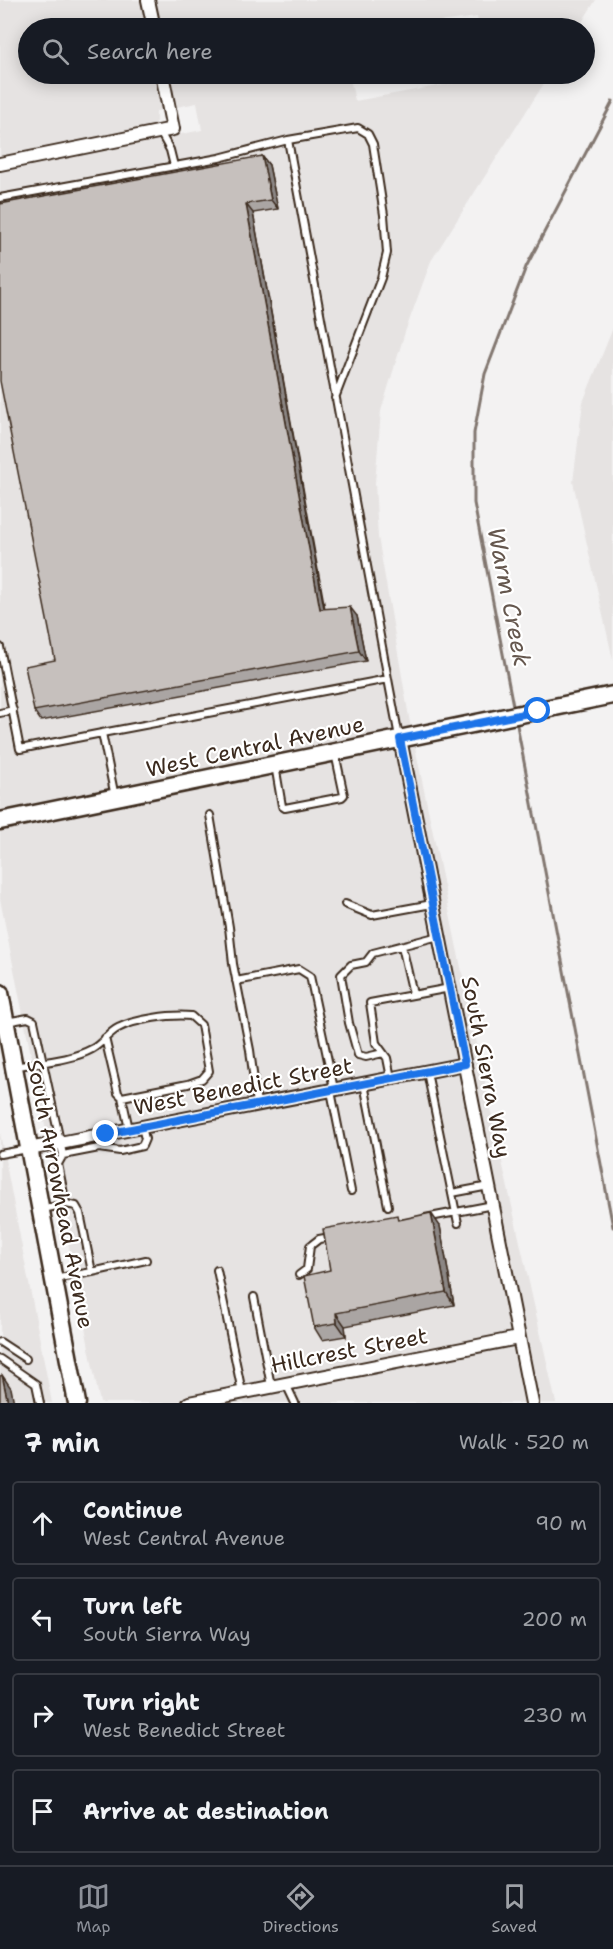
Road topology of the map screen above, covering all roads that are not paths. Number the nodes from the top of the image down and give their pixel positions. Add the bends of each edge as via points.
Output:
1 (148, 0) edge
2 (152, 18) edge
3 (163, 84) edge
4 (167, 131) junction
5 (288, 140) junction
6 (0, 164) edge
7 (174, 166) junction
8 (0, 198) edge
9 (334, 398) junction
10 (0, 647) edge
11 (388, 679) junction
12 (613, 695) edge
13 (13, 710) junction
14 (0, 713) edge
15 (102, 733) junction
16 (400, 739) junction
17 (335, 752) junction
18 (275, 765) junction
19 (115, 798) junction
20 (210, 815) dead end
21 (0, 821) edge
22 (345, 904) dead end
23 (433, 904) junction
24 (439, 936) junction
25 (402, 946) junction
26 (236, 981) junction
27 (450, 988) junction
28 (0, 993) edge
29 (413, 994) junction
30 (5, 1022) junction
31 (105, 1038) junction
32 (383, 1053) junction
33 (42, 1062) junction
34 (465, 1064) junction
35 (14, 1067) junction
36 (427, 1071) junction
37 (391, 1078) junction
38 (363, 1083) junction
39 (332, 1090) junction
40 (122, 1097) junction
41 (257, 1104) junction
42 (142, 1127) junction
43 (129, 1129) junction
44 (29, 1149) junction
45 (61, 1149) junction
46 (0, 1154) edge
47 (489, 1186) junction
48 (351, 1191) dead end
49 (452, 1193) junction
50 (66, 1204) junction
51 (493, 1205) junction
52 (388, 1206) dead end
53 (40, 1209) junction
54 (456, 1212) junction
55 (413, 1220) edge
56 (458, 1223) dead end
57 (343, 1234) edge
58 (146, 1260) dead end
59 (217, 1270) dead end
60 (92, 1272) junction
61 (299, 1275) dead end
62 (54, 1280) junction
63 (254, 1297) dead end
64 (518, 1338) junction
65 (0, 1342) edge
66 (0, 1359) edge
67 (26, 1359) dead end
68 (286, 1384) junction
69 (271, 1387) junction
70 (242, 1392) junction
71 (40, 1403) edge
72 (77, 1403) edge
73 (189, 1403) edge
74 (295, 1403) edge
75 (532, 1403) edge

1 - 2 street
3 - 4 street
4 - 6 street
4 - 7 lane
5 - 7 lane
5 - 9 lane
5 - 9 lane via 358,128 368,134 373,144 387,253
7 - 8 lane
9 - 11 lane
10 - 13 lane
11 - 15 lane
11 - 16 lane
12 - 16 street, West Central Avenue
13 - 14 lane
13 - 15 lane via 20,749
15 - 19 lane
16 - 17 street, West Central Avenue
16 - 23 street, South Sierra Way
17 - 18 street, West Central Avenue
17 - 18 lane via 342,797 285,808
18 - 19 street, West Central Avenue
19 - 21 street, West Central Avenue
20 - 26 lane
22 - 23 lane via 372,915
23 - 24 street, South Sierra Way
24 - 25 lane
24 - 27 street, South Sierra Way
25 - 29 lane
25 - 32 lane via 373,953 366,963 351,965 341,975 358,1055
26 - 39 lane via 299,969 310,976
26 - 41 lane
27 - 29 lane
27 - 34 street, South Sierra Way
28 - 30 street, South Arrowhead Avenue
29 - 32 lane via 370,1003 376,1043
30 - 33 lane via 32,1018
30 - 35 street, South Arrowhead Avenue
31 - 33 lane via 92,1049
31 - 40 lane
31 - 40 lane via 129,1024 179,1015 192,1016 201,1025 209,1071 202,1079
32 - 37 lane
33 - 35 lane
33 - 45 lane
34 - 36 street, West Benedict Street
34 - 47 street, South Sierra Way
35 - 44 street, South Arrowhead Avenue
36 - 37 street, West Benedict Street
36 - 49 lane
37 - 38 street, West Benedict Street
38 - 39 street, West Benedict Street
38 - 52 lane
39 - 41 street, West Benedict Street
39 - 48 lane
40 - 43 lane
41 - 42 street, West Benedict Street
42 - 43 street, West Benedict Street
42 - 45 lane via 142,1146 120,1151
43 - 45 street, West Benedict Street
44 - 45 street, West Benedict Street
44 - 46 lane
44 - 53 street, South Arrowhead Avenue
45 - 50 lane via 58,1164
47 - 49 lane
47 - 51 street, South Sierra Way
49 - 54 lane
50 - 53 lane
50 - 60 lane via 76,1206 80,1213
51 - 54 lane
51 - 64 street, South Sierra Way
53 - 62 street, South Arrowhead Avenue
54 - 55 lane
54 - 56 lane
57 - 61 lane via 319,1239 310,1246 307,1269
58 - 60 lane
59 - 70 lane
60 - 62 lane
62 - 72 street, South Arrowhead Avenue
63 - 69 lane
64 - 68 street, Hillcrest Street
64 - 75 street, South Sierra Way
65 - 67 lane
66 - 71 lane via 36,1384
68 - 69 street, Hillcrest Street
68 - 74 lane
69 - 70 street, Hillcrest Street
70 - 73 street, Hillcrest Street

